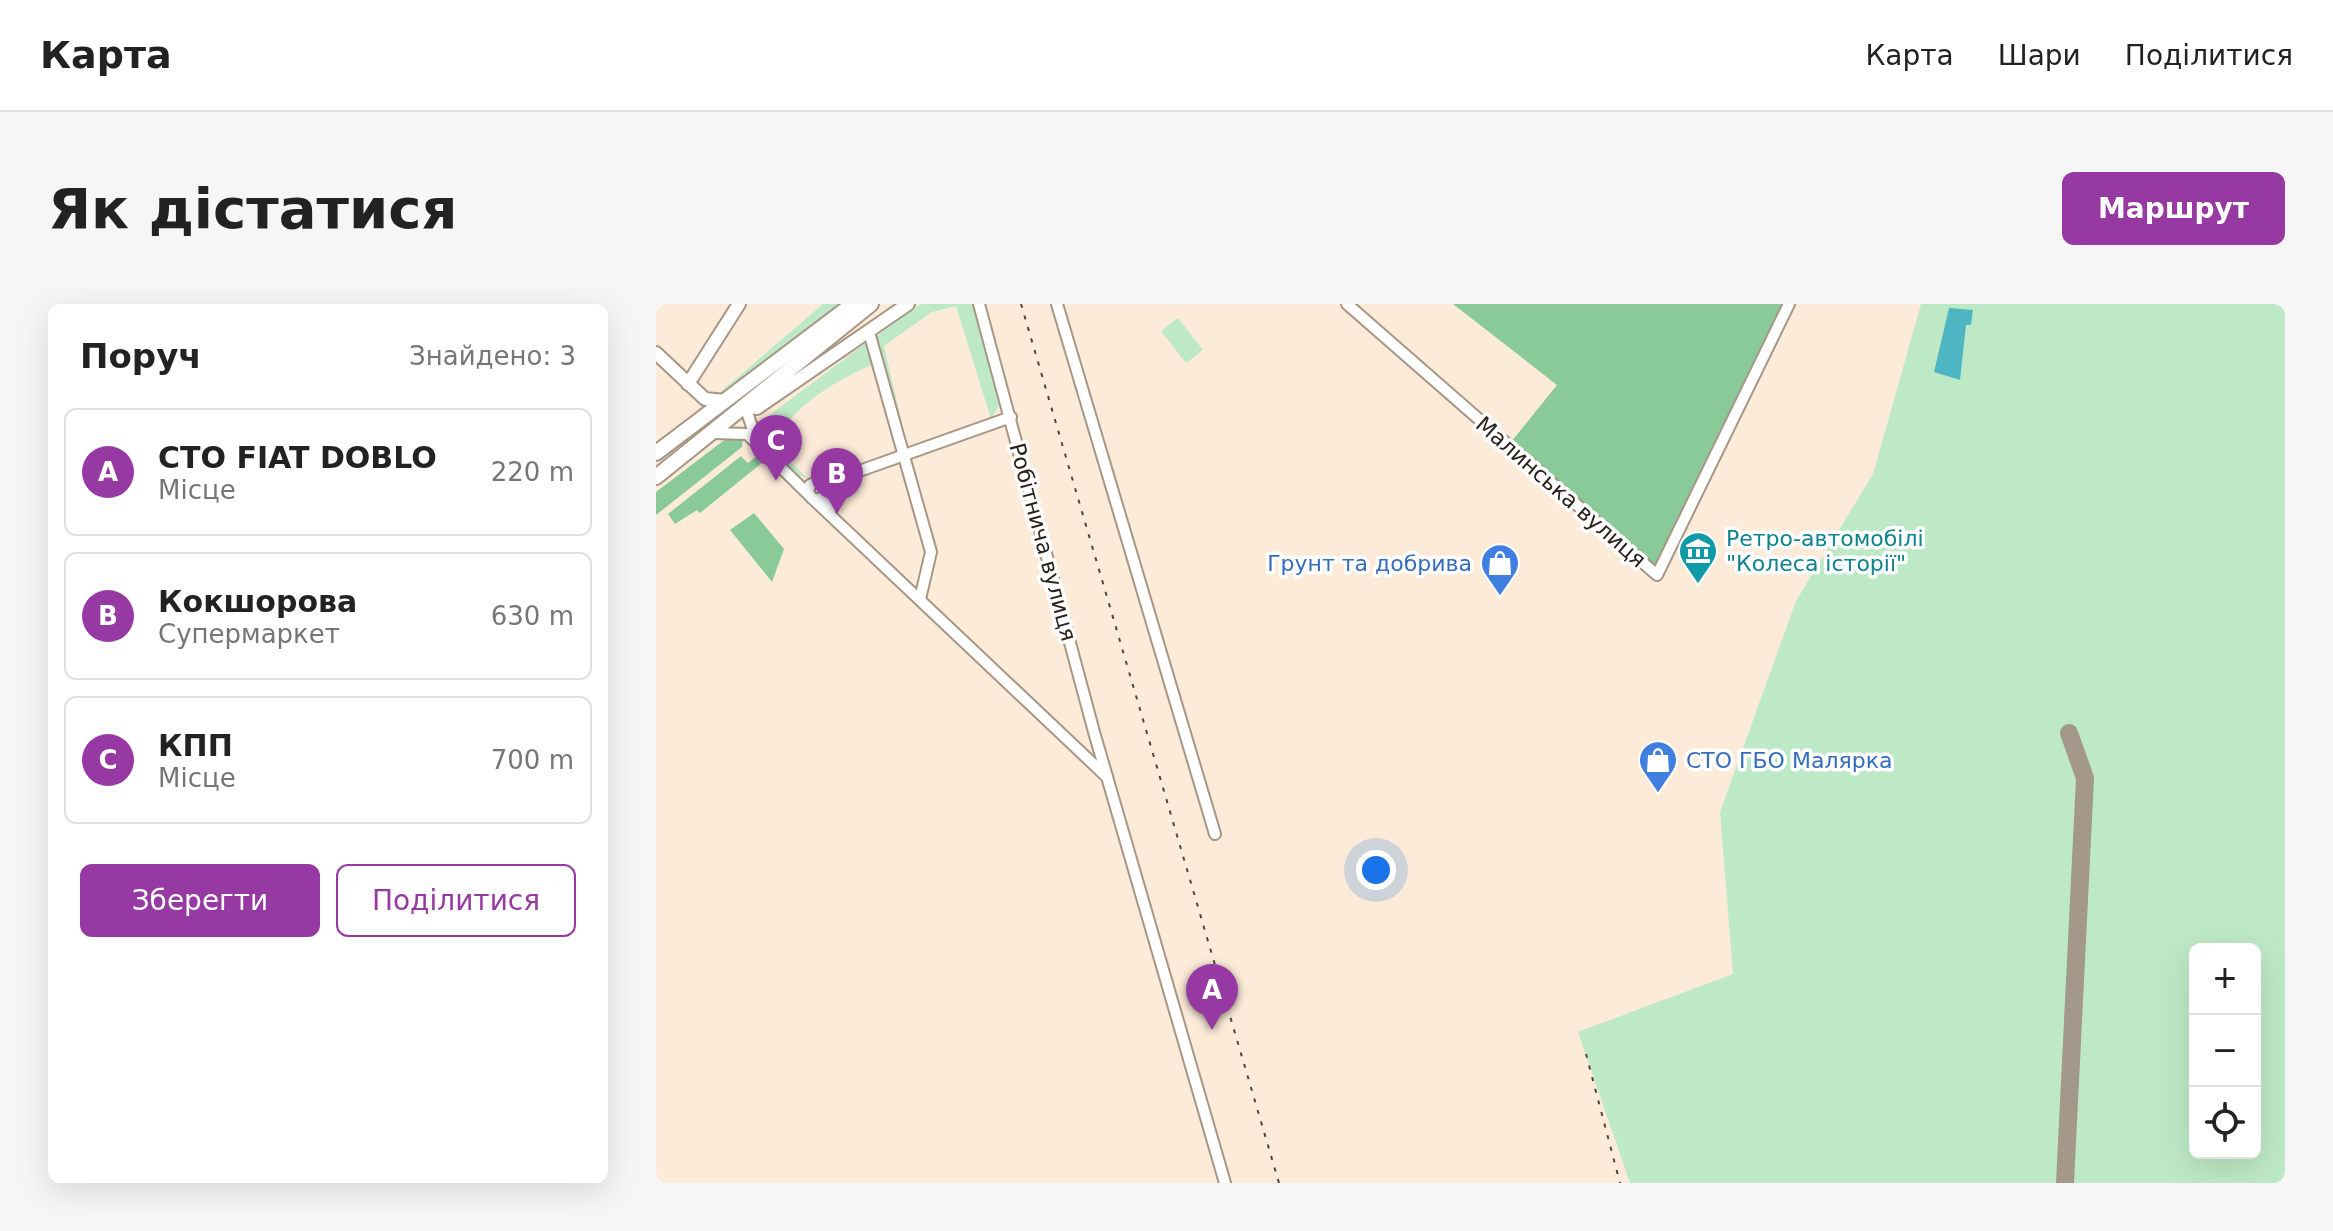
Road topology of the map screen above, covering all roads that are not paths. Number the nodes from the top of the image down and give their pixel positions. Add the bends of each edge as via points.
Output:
1 (739, 304) edge
2 (853, 304) edge
3 (871, 304) edge
4 (908, 304) edge
5 (979, 304) edge
6 (1057, 304) edge
7 (1347, 304) edge
8 (1789, 304) edge
9 (869, 332) junction
10 (656, 353) edge
11 (688, 384) junction
12 (725, 401) junction
13 (745, 406) junction
14 (1011, 417) junction
15 (695, 424) junction
16 (713, 433) junction
17 (757, 441) junction
18 (656, 453) edge
19 (906, 453) junction
20 (656, 477) edge
21 (834, 480) junction
22 (795, 481) junction
23 (816, 482) junction
24 (826, 493) junction
25 (811, 497) junction
26 (833, 517) junction
27 (920, 599) junction
28 (1094, 732) junction
29 (1072, 745) junction
30 (1109, 779) junction
31 (1215, 834) dead end
32 (1225, 1183) edge

1 - 11 main road
2 - 12 highway
3 - 13 highway
4 - 9 main road
5 - 14 street, Робітнича вулиця
6 - 31 street
7 - 8 street, Малинська вулиця via 1657,575
9 - 13 main road via 757,408
9 - 19 street
10 - 11 main road
11 - 12 main road via 705,399
11 - 15 main road via 699,404
12 - 15 highway
13 - 16 highway
13 - 17 street
14 - 19 street
14 - 28 street, Робітнича вулиця
15 - 18 highway
16 - 17 street via 742,433
16 - 20 highway
17 - 22 street
19 - 21 street
19 - 27 street via 931,552
21 - 23 street
21 - 24 street
22 - 23 street
22 - 25 street
23 - 24 street
23 - 25 street via 808,488
24 - 25 street via 821,499
24 - 26 street
25 - 26 street
26 - 27 street
27 - 29 street
28 - 29 street via 1084,743
28 - 30 street, Робітнича вулиця
29 - 30 street
30 - 32 street, Робітнича вулиця

